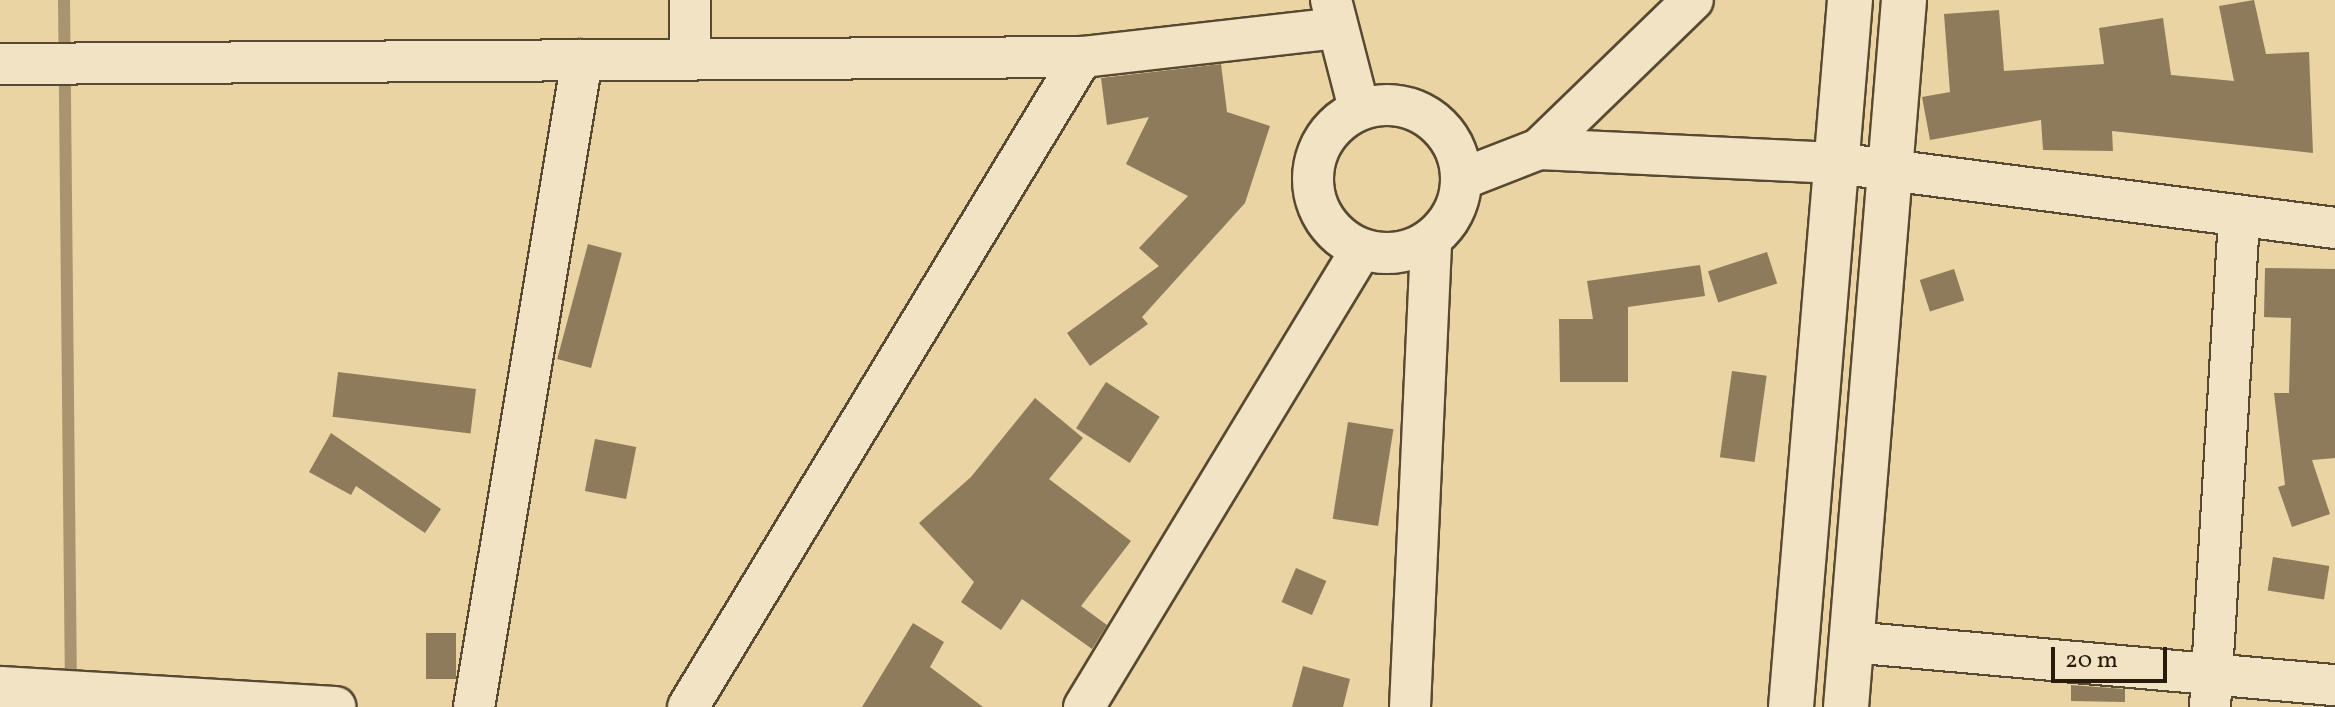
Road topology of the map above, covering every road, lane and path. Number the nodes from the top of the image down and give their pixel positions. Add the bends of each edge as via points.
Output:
1 (690, 0) edge
2 (1693, 0) edge
3 (1850, 0) edge
4 (1904, 0) edge
5 (1334, 14) edge
6 (1082, 57) junction
7 (582, 60) junction
8 (690, 60) junction
9 (19, 64) edge
10 (1359, 108) junction
11 (1539, 149) junction
12 (1836, 163) junction
13 (1889, 171) junction
14 (1462, 179) junction
15 (2239, 218) junction
16 (2335, 228) edge
17 (1431, 241) junction
18 (1361, 250) junction
19 (1851, 642) junction
20 (2335, 685) edge
21 (0, 687) edge
22 (2211, 690) edge
23 (335, 707) edge
24 (474, 707) edge
25 (688, 707) edge
26 (1084, 707) edge
27 (1410, 707) edge
28 (1791, 707) edge
29 (1846, 707) edge

1 - 8 street
2 - 11 street
3 - 12 street
4 - 13 street
5 - 6 street
5 - 10 street
6 - 8 street
6 - 25 street
7 - 8 street
7 - 9 street
7 - 24 street
10 - 14 street via 1395,103 1429,116 1453,143
10 - 18 street via 1330,129 1314,161 1314,185 1331,229
11 - 12 street
11 - 14 street
12 - 13 street
12 - 28 street
13 - 15 street
13 - 19 street
14 - 17 street via 1454,213
15 - 16 street
15 - 22 street
17 - 18 street via 1397,254
17 - 27 street
18 - 26 street
19 - 22 street
19 - 29 street
20 - 22 street
21 - 23 street

